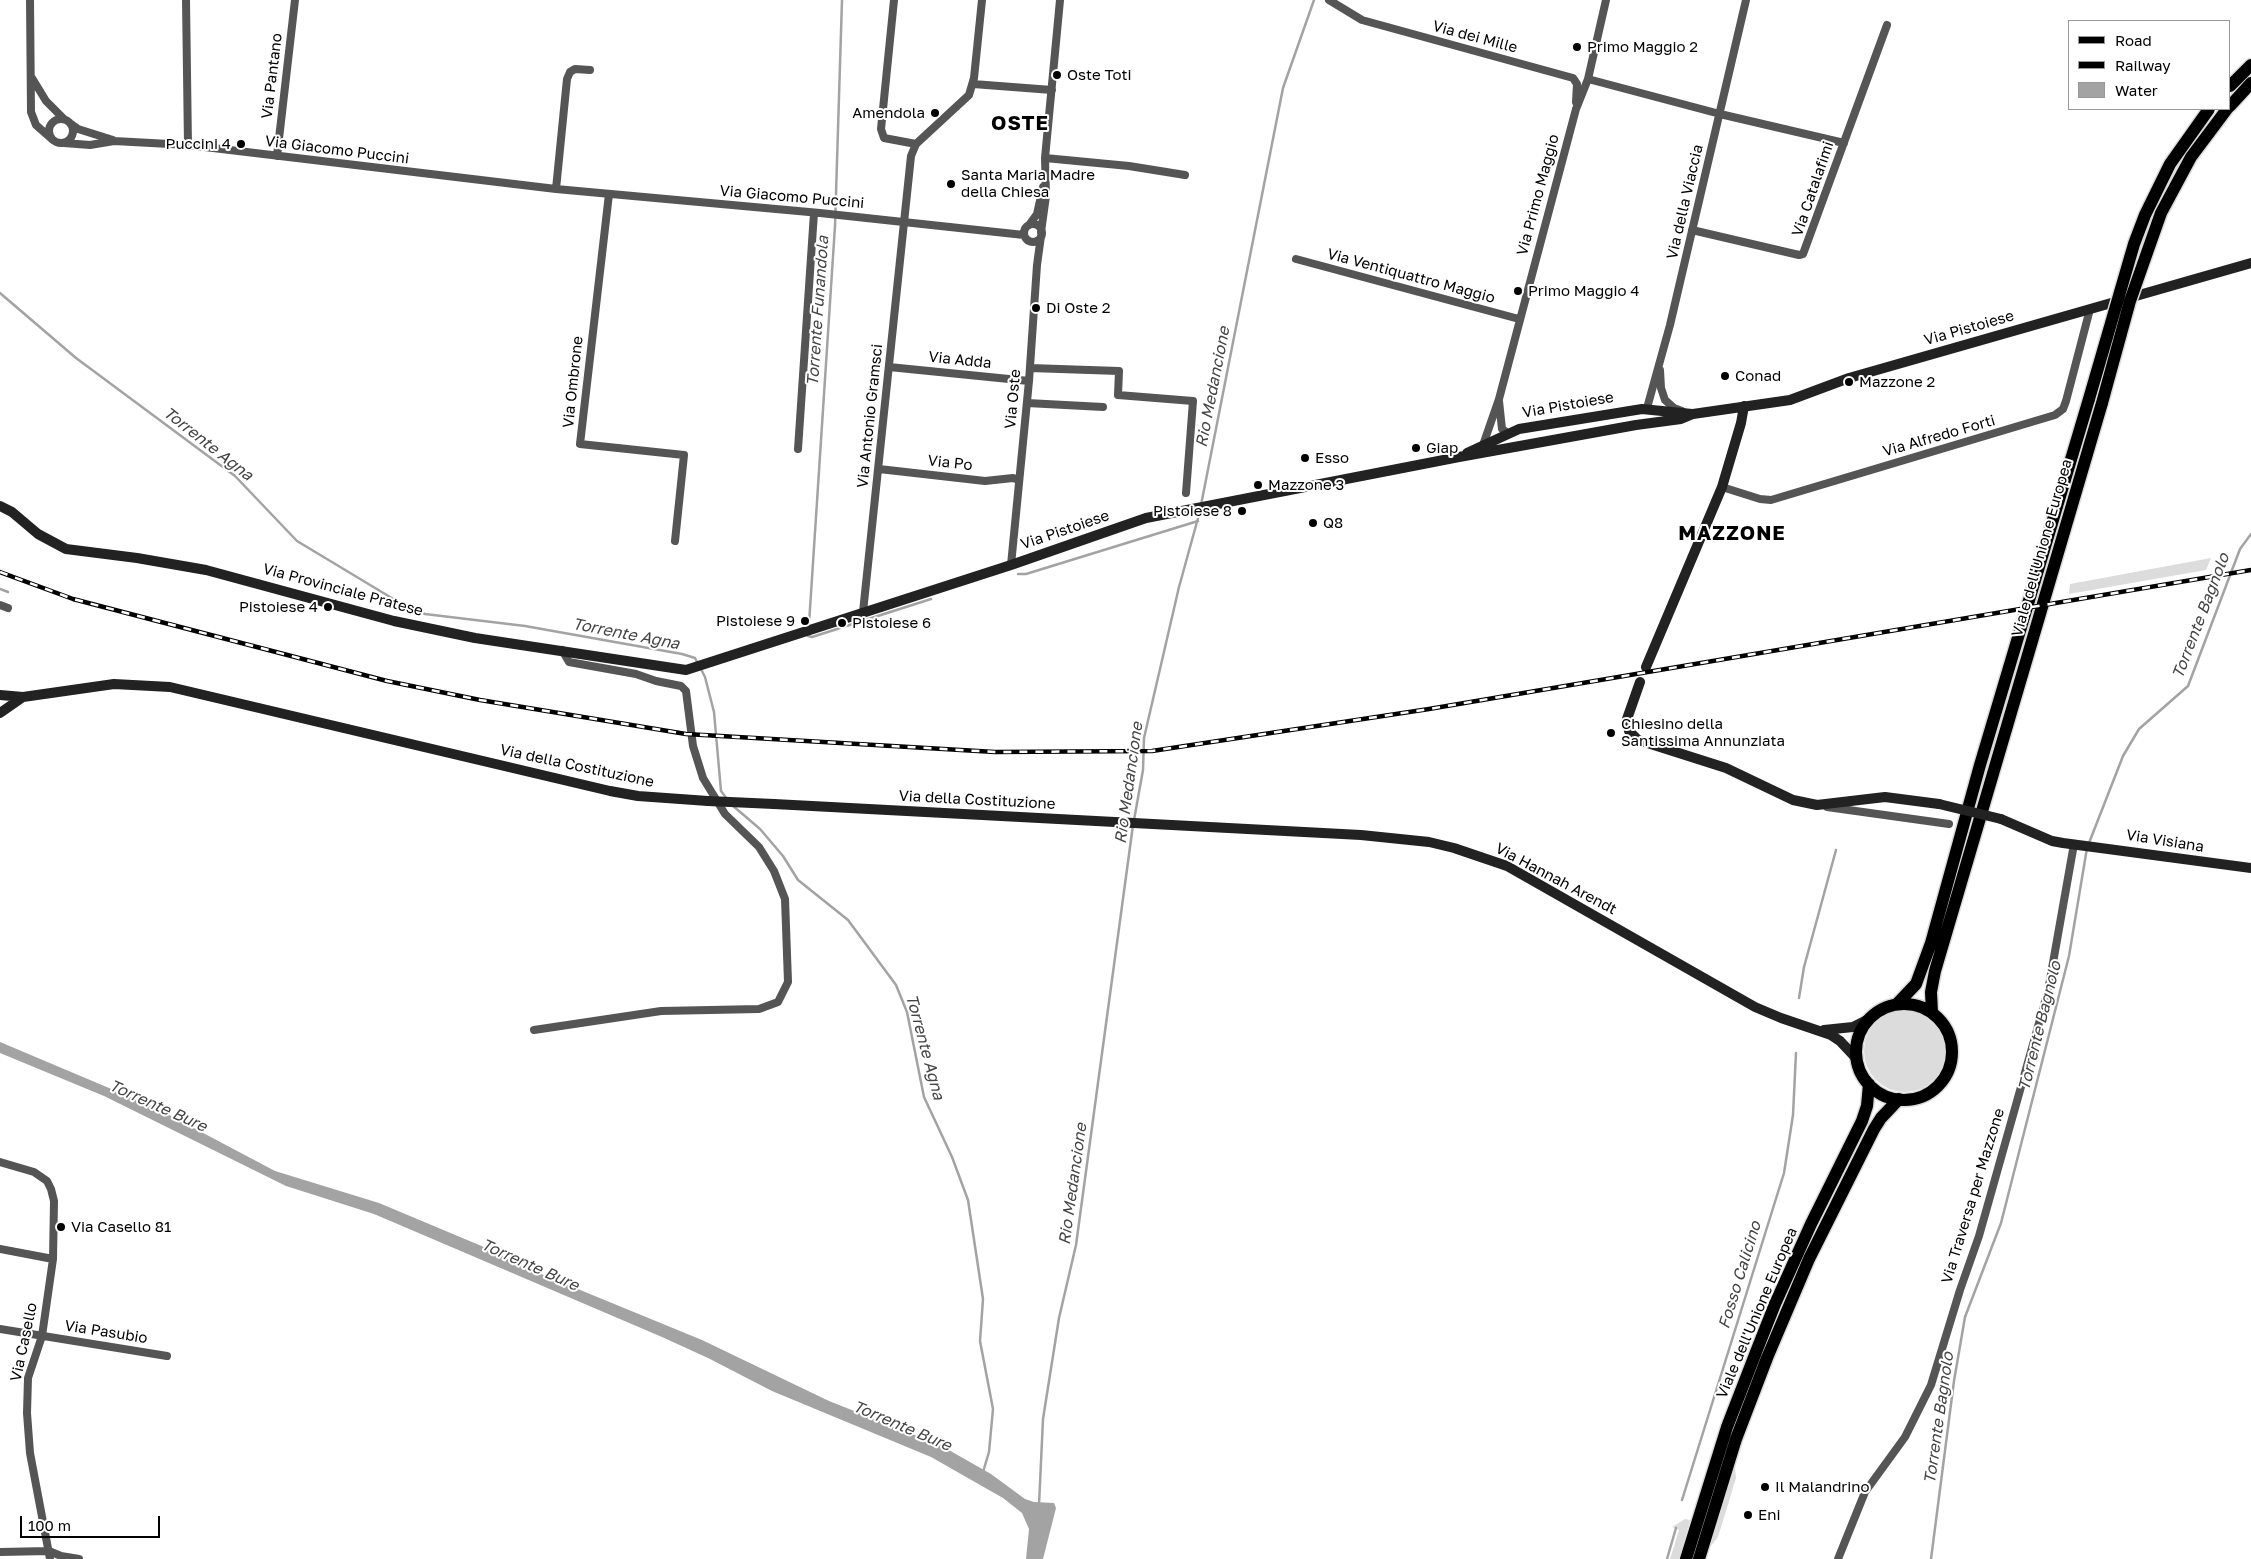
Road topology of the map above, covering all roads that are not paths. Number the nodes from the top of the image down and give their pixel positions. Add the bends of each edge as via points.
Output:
1 (30, 0) edge
2 (186, 0) edge
3 (295, 0) edge
4 (894, 0) edge
5 (982, 0) edge
6 (1060, 0) edge
7 (1329, 0) edge
8 (1606, 0) edge
9 (1746, 0) edge
10 (1887, 25) dead end
11 (2251, 65) edge
12 (590, 70) dead end
13 (31, 77) junction
14 (1588, 79) junction
15 (2251, 83) edge
16 (973, 84) junction
17 (2231, 85) edge
18 (1052, 90) junction
19 (2231, 104) edge
20 (1576, 109) junction
21 (2208, 110) edge
22 (2226, 110) edge
23 (1720, 114) junction
24 (68, 121) junction
25 (53, 140) junction
26 (114, 141) junction
27 (64, 143) junction
28 (1844, 143) junction
29 (916, 144) junction
30 (188, 146) junction
31 (277, 156) junction
32 (1045, 158) junction
33 (1185, 174) dead end
34 (1044, 183) junction
35 (556, 189) junction
36 (609, 194) junction
37 (817, 213) junction
38 (904, 222) junction
39 (1029, 225) junction
40 (1692, 230) junction
41 (1041, 234) junction
42 (1024, 235) junction
43 (1296, 260) dead end
44 (2251, 264) edge
45 (2090, 309) junction
46 (1519, 319) junction
47 (889, 367) junction
48 (1030, 368) junction
49 (1660, 368) junction
50 (1028, 381) junction
51 (1499, 399) junction
52 (1027, 403) junction
53 (1744, 406) junction
54 (1103, 407) dead end
55 (1647, 408) junction
56 (1693, 414) junction
57 (1636, 425) junction
58 (1509, 434) junction
59 (1483, 445) junction
60 (1520, 447) junction
61 (798, 449) dead end
62 (1459, 457) junction
63 (879, 469) junction
64 (1019, 480) junction
65 (1722, 487) junction
66 (1186, 492) dead end
67 (1, 506) edge
68 (675, 541) dead end
69 (1011, 565) junction
70 (862, 612) junction
71 (562, 650) junction
72 (1646, 667) dead end
73 (691, 669) joint
74 (1640, 682) dead end
75 (0, 695) edge
76 (23, 697) junction
77 (0, 713) edge
78 (1817, 806) junction
79 (1135, 823) joint
80 (1948, 824) dead end
81 (2076, 844) junction
82 (2251, 868) edge
83 (1897, 1004) junction
84 (1932, 1013) junction
85 (1869, 1019) junction
86 (534, 1030) dead end
87 (1820, 1030) junction
88 (1856, 1058) junction
89 (1868, 1084) junction
90 (1900, 1099) junction
91 (0, 1162) edge
92 (0, 1250) edge
93 (53, 1259) junction
94 (0, 1329) edge
95 (42, 1336) junction
96 (167, 1356) dead end
97 (0, 1552) edge
98 (49, 1555) edge
99 (79, 1559) edge
100 (1686, 1559) edge
101 (1699, 1559) edge
102 (1838, 1559) edge

1 - 13 street
2 - 30 street
3 - 31 street, Via Pantano
4 - 29 street via 881,129 884,138
5 - 16 street
6 - 18 street, Via Oste
7 - 20 street, Via dei Mille via 1362,20 1572,78 1577,84
8 - 14 street, Via Primo Maggio
9 - 23 street, Via della Viaccia
10 - 28 street, Via Catalafimi
11 - 17 main road
12 - 35 street via 574,69 568,79
13 - 24 street, Via Giacomo Puccini via 46,101
13 - 25 street via 31,112 36,124
14 - 20 street, Via Primo Maggio
14 - 23 street
15 - 19 main road, Viale dell'Unione Europea
16 - 18 street
16 - 29 street via 968,98
18 - 32 street, Via Oste
20 - 46 street, Via Primo Maggio
21 - 83 main road, Viale dell'Unione Europea, bridge via 2170,164 2134,244 1982,755 1931,943 1916,984
22 - 84 main road, Viale dell'Unione Europea, bridge via 2191,157 2160,213 2130,301 1936,971 1931,992
23 - 28 street
23 - 40 street, Via della Viaccia
24 - 25 street via 56,120 50,125 49,133
24 - 26 street, Via Giacomo Puccini
24 - 27 street via 73,136
25 - 27 street
26 - 27 street, Via Giacomo Puccini via 90,145
26 - 30 street, Via Giacomo Puccini
28 - 40 street, Via Catalafimi via 1803,254
29 - 38 street, Via Antonio Gramsci via 910,162
30 - 31 street, Via Giacomo Puccini
31 - 35 street, Via Giacomo Puccini
32 - 33 street
32 - 34 street, Via Oste
34 - 39 street, Via Oste via 1037,214
34 - 41 street, Via Oste via 1046,196
35 - 36 street, Via Giacomo Puccini
36 - 37 street, Via Giacomo Puccini
36 - 68 street, Via Ombrone via 580,444 684,455
37 - 38 street, Via Giacomo Puccini
37 - 61 street
38 - 42 street, Via Giacomo Puccini
38 - 47 street, Via Antonio Gramsci
39 - 41 street via 1037,226
39 - 42 street
40 - 49 street, Via della Viaccia
41 - 42 street via 1032,242
41 - 48 street, Via Oste
43 - 46 street, Via Ventiquattro Maggio
44 - 45 street, Via Pistoiese
45 - 53 street, Via Pistoiese via 1849,378 1790,400
45 - 65 street, Via Alfredo Forti via 2066,401 2063,409 2055,415 1771,500
46 - 51 street, Via Primo Maggio
47 - 50 street, Via Adda
47 - 63 street, Via Antonio Gramsci
48 - 50 street, Via Oste
48 - 66 street via 1119,371 1118,395 1193,401
49 - 55 street, Via della Viaccia
49 - 56 street via 1660,388 1665,400 1674,408
50 - 52 street, Via Oste
51 - 58 street, Via Primo Maggio via 1502,429
51 - 59 street, Via Primo Maggio
52 - 54 street
52 - 64 street, Via Oste
53 - 56 street, Via Pistoiese
53 - 65 street
55 - 56 street, Via Pistoiese
55 - 57 street via 1646,418
55 - 58 street, Via Pistoiese via 1520,429
56 - 57 street, Via Pistoiese via 1681,419
57 - 60 street, Via Pistoiese
58 - 59 street, Via Pistoiese
58 - 60 street, Via Pistoiese via 1512,442
59 - 62 street, Via Pistoiese
60 - 62 street, Via Pistoiese
62 - 69 street, Via Pistoiese via 1146,518
63 - 64 street, Via Po via 985,481
63 - 70 street, Via Antonio Gramsci
64 - 69 street, Via Oste
65 - 72 street
67 - 71 street, Via Provinciale Pratese via 38,534 66,549 206,570 394,621 475,638
69 - 70 street, Via Pistoiese
70 - 73 street, Via Pistoiese
71 - 73 street, Via Provinciale Pratese via 672,669
71 - 86 street via 568,662 636,674 681,686 686,691 693,746 703,778 725,814 759,847 774,871 785,899 788,982 778,1002 759,1009 661,1011
74 - 78 street via 1627,719 1629,731 1638,740 1726,768 1793,800
75 - 76 street
76 - 77 street
76 - 79 street, Via della Costituzione, bridge via 114,684 170,687 638,796
78 - 80 street
78 - 81 street, bridge via 1885,797 1939,804 2001,819 2052,841
79 - 87 street, Via Hannah Arendt via 1400,838 1429,842 1479,856 1524,875 1756,1007
81 - 82 street, Via Visiana
81 - 102 street, Via Traversa per Mazzone via 2048,991 1979,1236 1931,1385 1905,1437 1865,1492
83 - 84 main road via 1912,1004
83 - 85 main road, Viale dell'Unione Europea via 1882,1009
84 - 90 main road via 1942,1023 1951,1041 1949,1069 1932,1090 1913,1099
85 - 87 street via 1847,1028
85 - 88 main road via 1858,1037
87 - 88 street via 1840,1041
88 - 89 main road
89 - 90 main road via 1880,1093
89 - 100 main road, Viale dell'Unione Europea via 1867,1106 1862,1121 1803,1242 1727,1427
90 - 101 main road, Viale dell'Unione Europea via 1874,1129 1805,1268 1739,1432
91 - 93 street, Via Casello via 34,1172 47,1181 51,1189 55,1232
92 - 93 street
93 - 95 street, Via Casello
94 - 95 street, Via Pasubio
95 - 96 street, Via Pasubio
95 - 98 street, Via Casello via 28,1378 27,1413 30,1453
97 - 98 street
98 - 99 street

